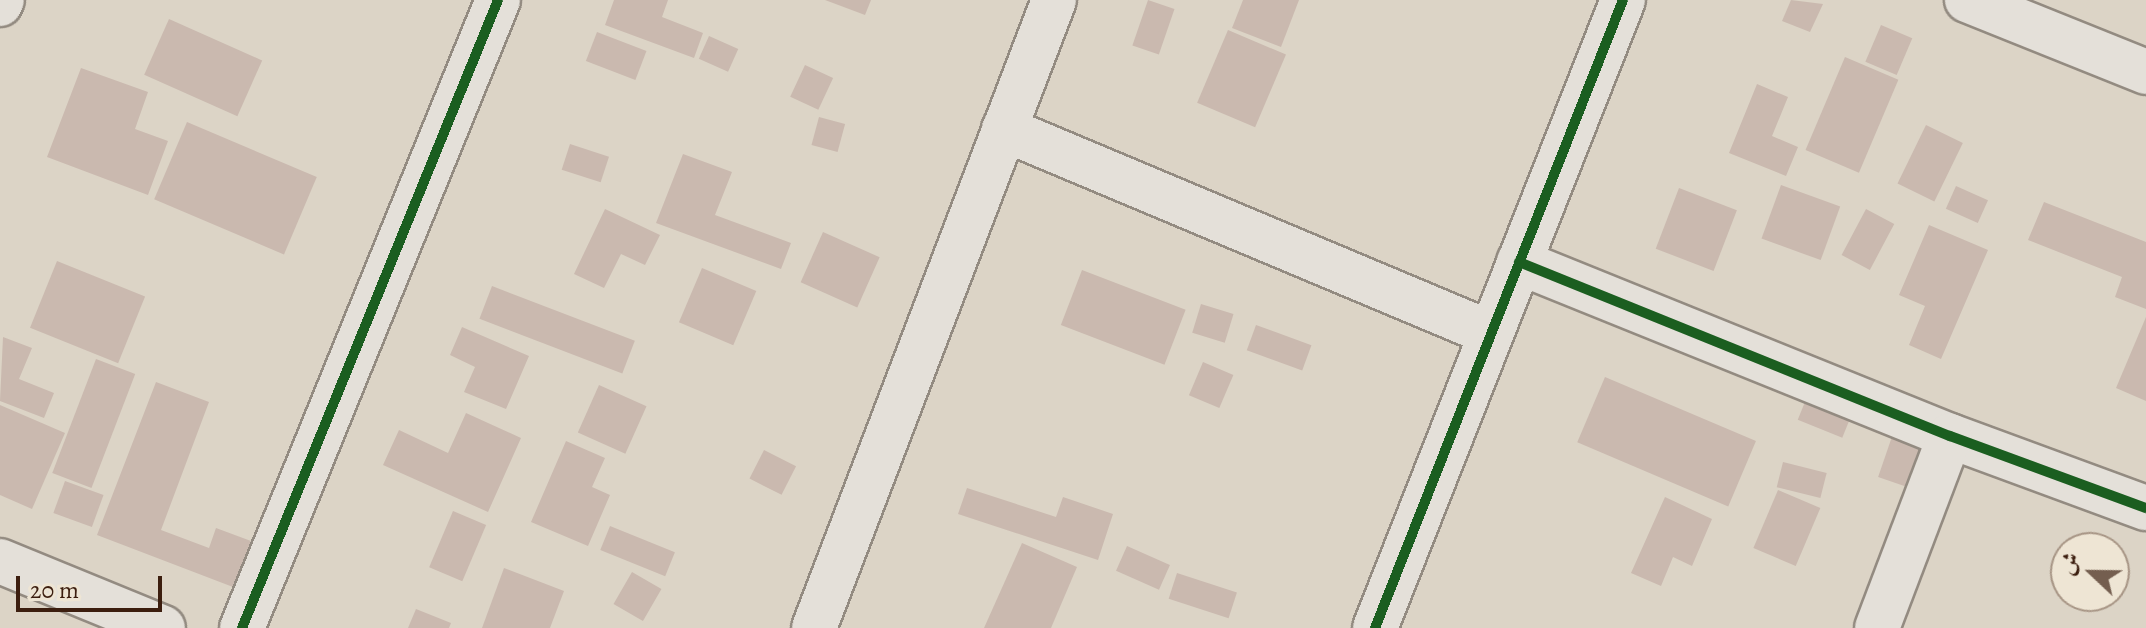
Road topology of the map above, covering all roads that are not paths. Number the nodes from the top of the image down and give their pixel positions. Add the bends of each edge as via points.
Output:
1 (498, 0) edge
2 (1054, 0) edge
3 (1623, 0) edge
4 (1967, 0) edge
5 (2146, 72) edge
6 (1004, 129) junction
7 (1519, 262) junction
8 (1490, 333) junction
9 (1950, 436) junction
10 (2146, 508) edge
11 (0, 561) edge
12 (163, 628) edge
13 (242, 628) edge
14 (814, 628) edge
15 (1375, 628) edge
16 (1877, 628) edge

1 - 13 street
2 - 6 street
3 - 7 street
4 - 5 street
6 - 8 street
6 - 14 street
7 - 8 street
7 - 9 street
8 - 15 street
9 - 10 street
9 - 16 street
11 - 12 street

